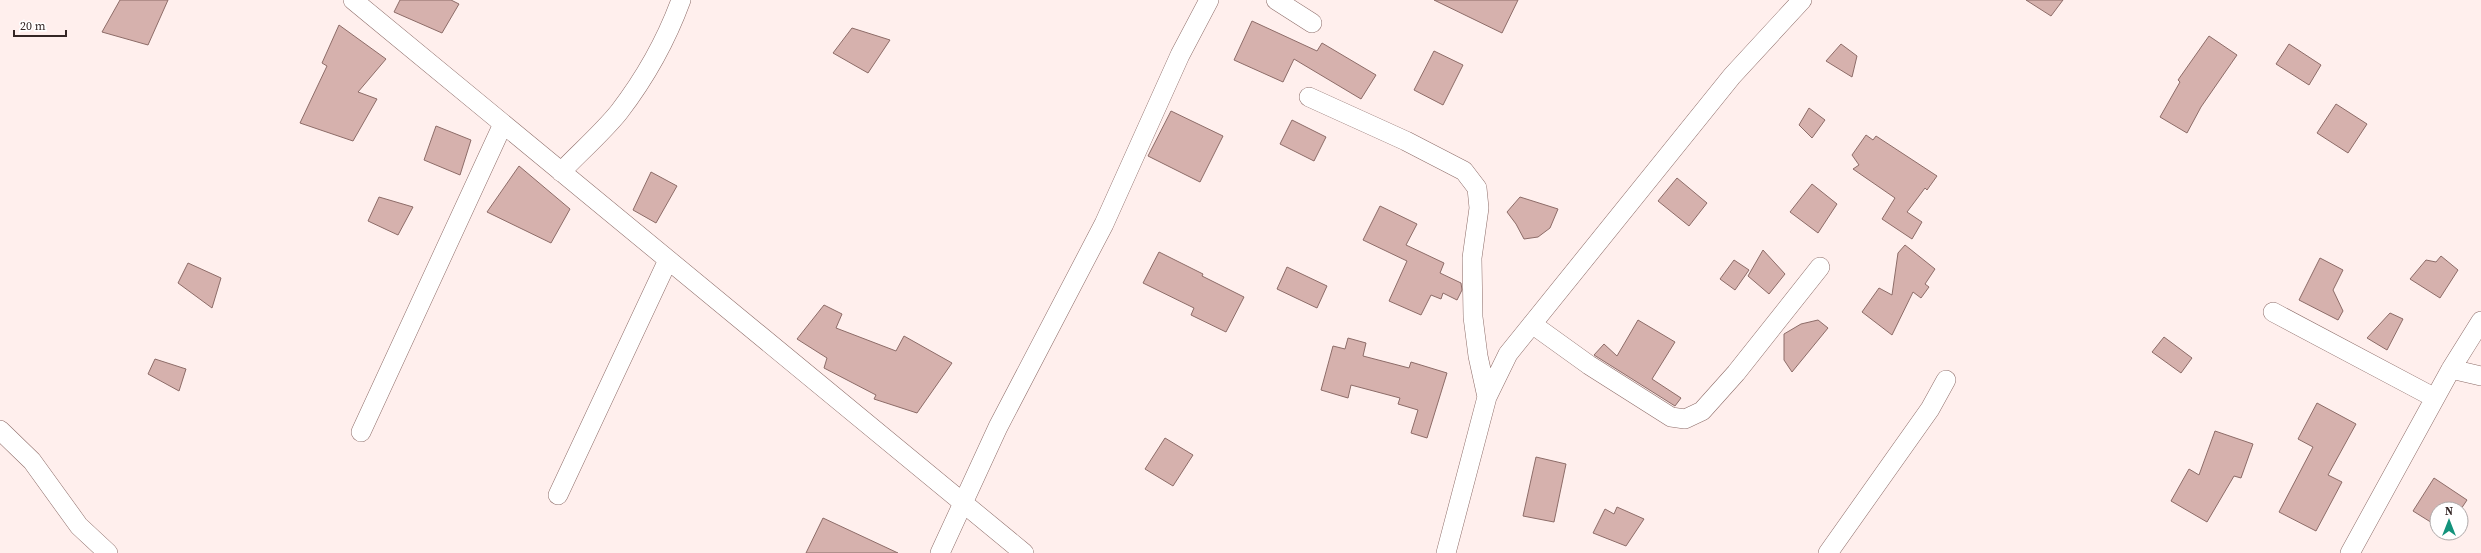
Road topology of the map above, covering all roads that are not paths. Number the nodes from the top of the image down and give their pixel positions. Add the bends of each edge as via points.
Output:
1 (353, 0) edge
2 (681, 0) edge
3 (1208, 0) edge
4 (1802, 0) edge
5 (1279, 1) edge
6 (1312, 23) dead end
7 (1309, 97) dead end
8 (502, 124) junction
9 (561, 172) junction
10 (668, 260) junction
11 (1820, 267) dead end
12 (2273, 312) dead end
13 (2481, 321) edge
14 (1532, 324) junction
15 (2451, 369) junction
16 (2481, 376) edge
17 (1946, 380) dead end
18 (1487, 397) junction
19 (2435, 398) junction
20 (0, 430) edge
21 (361, 432) dead end
22 (558, 495) dead end
23 (963, 503) junction
24 (108, 553) edge
25 (940, 553) edge
26 (1024, 553) edge
27 (1446, 553) edge
28 (1828, 553) edge
29 (2350, 553) edge

1 - 8 street
2 - 9 street via 671,28 651,67 618,113
3 - 23 street via 1180,55 1104,224 998,427
4 - 14 street via 1732,76
5 - 6 street
7 - 18 street via 1406,141 1464,171 1477,188 1479,208 1472,258 1473,317
8 - 9 street
8 - 21 street
9 - 10 street
10 - 22 street
10 - 23 street
11 - 14 street via 1736,374 1702,411 1685,419 1671,417 1589,365
12 - 19 street
13 - 15 street
14 - 18 street via 1508,354
15 - 16 street
15 - 19 street
17 - 28 street via 1930,409
18 - 27 street
19 - 29 street
20 - 24 street via 32,461 79,526
23 - 25 street
23 - 26 street

